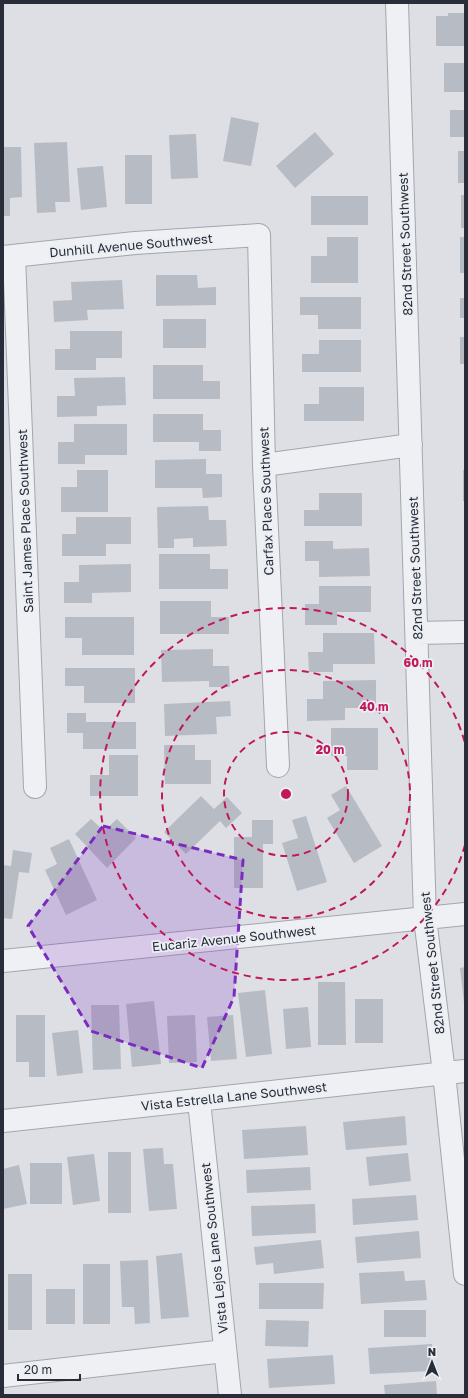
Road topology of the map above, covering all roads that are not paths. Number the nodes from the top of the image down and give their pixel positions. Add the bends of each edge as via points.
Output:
1 (397, 3) edge
2 (259, 235) joint
3 (8, 256) edge
4 (411, 445) junction
5 (264, 465) junction
6 (465, 632) edge
7 (417, 634) junction
8 (278, 766) dead end
9 (35, 787) dead end
10 (465, 914) edge
11 (425, 918) junction
12 (3, 961) edge
13 (465, 1071) edge
14 (444, 1073) junction
15 (199, 1100) junction
16 (3, 1121) edge
17 (465, 1274) edge
18 (225, 1351) junction
19 (3, 1376) edge
20 (230, 1395) edge

1 - 4 street, 82nd Street Southwest
2 - 3 street, Dunhill Avenue Southwest via 135,242
2 - 5 street, Carfax Place Southwest
3 - 9 street, Saint James Place Southwest
4 - 5 street
4 - 7 street, 82nd Street Southwest
5 - 8 street, Carfax Place Southwest
6 - 7 street
7 - 11 street, 82nd Street Southwest
10 - 11 street, Eucariz Avenue Southwest
11 - 12 street, Eucariz Avenue Southwest
11 - 14 street, 82nd Street Southwest
13 - 14 street, Vista Estrella Lane Southwest
14 - 15 street, Vista Estrella Lane Southwest
14 - 17 street, 82nd Street Southwest
15 - 16 street, Vista Estrella Lane Southwest
15 - 18 street, Vista Lejos Lane Southwest
18 - 19 street
18 - 20 street, Vista Lejos Lane Southwest

